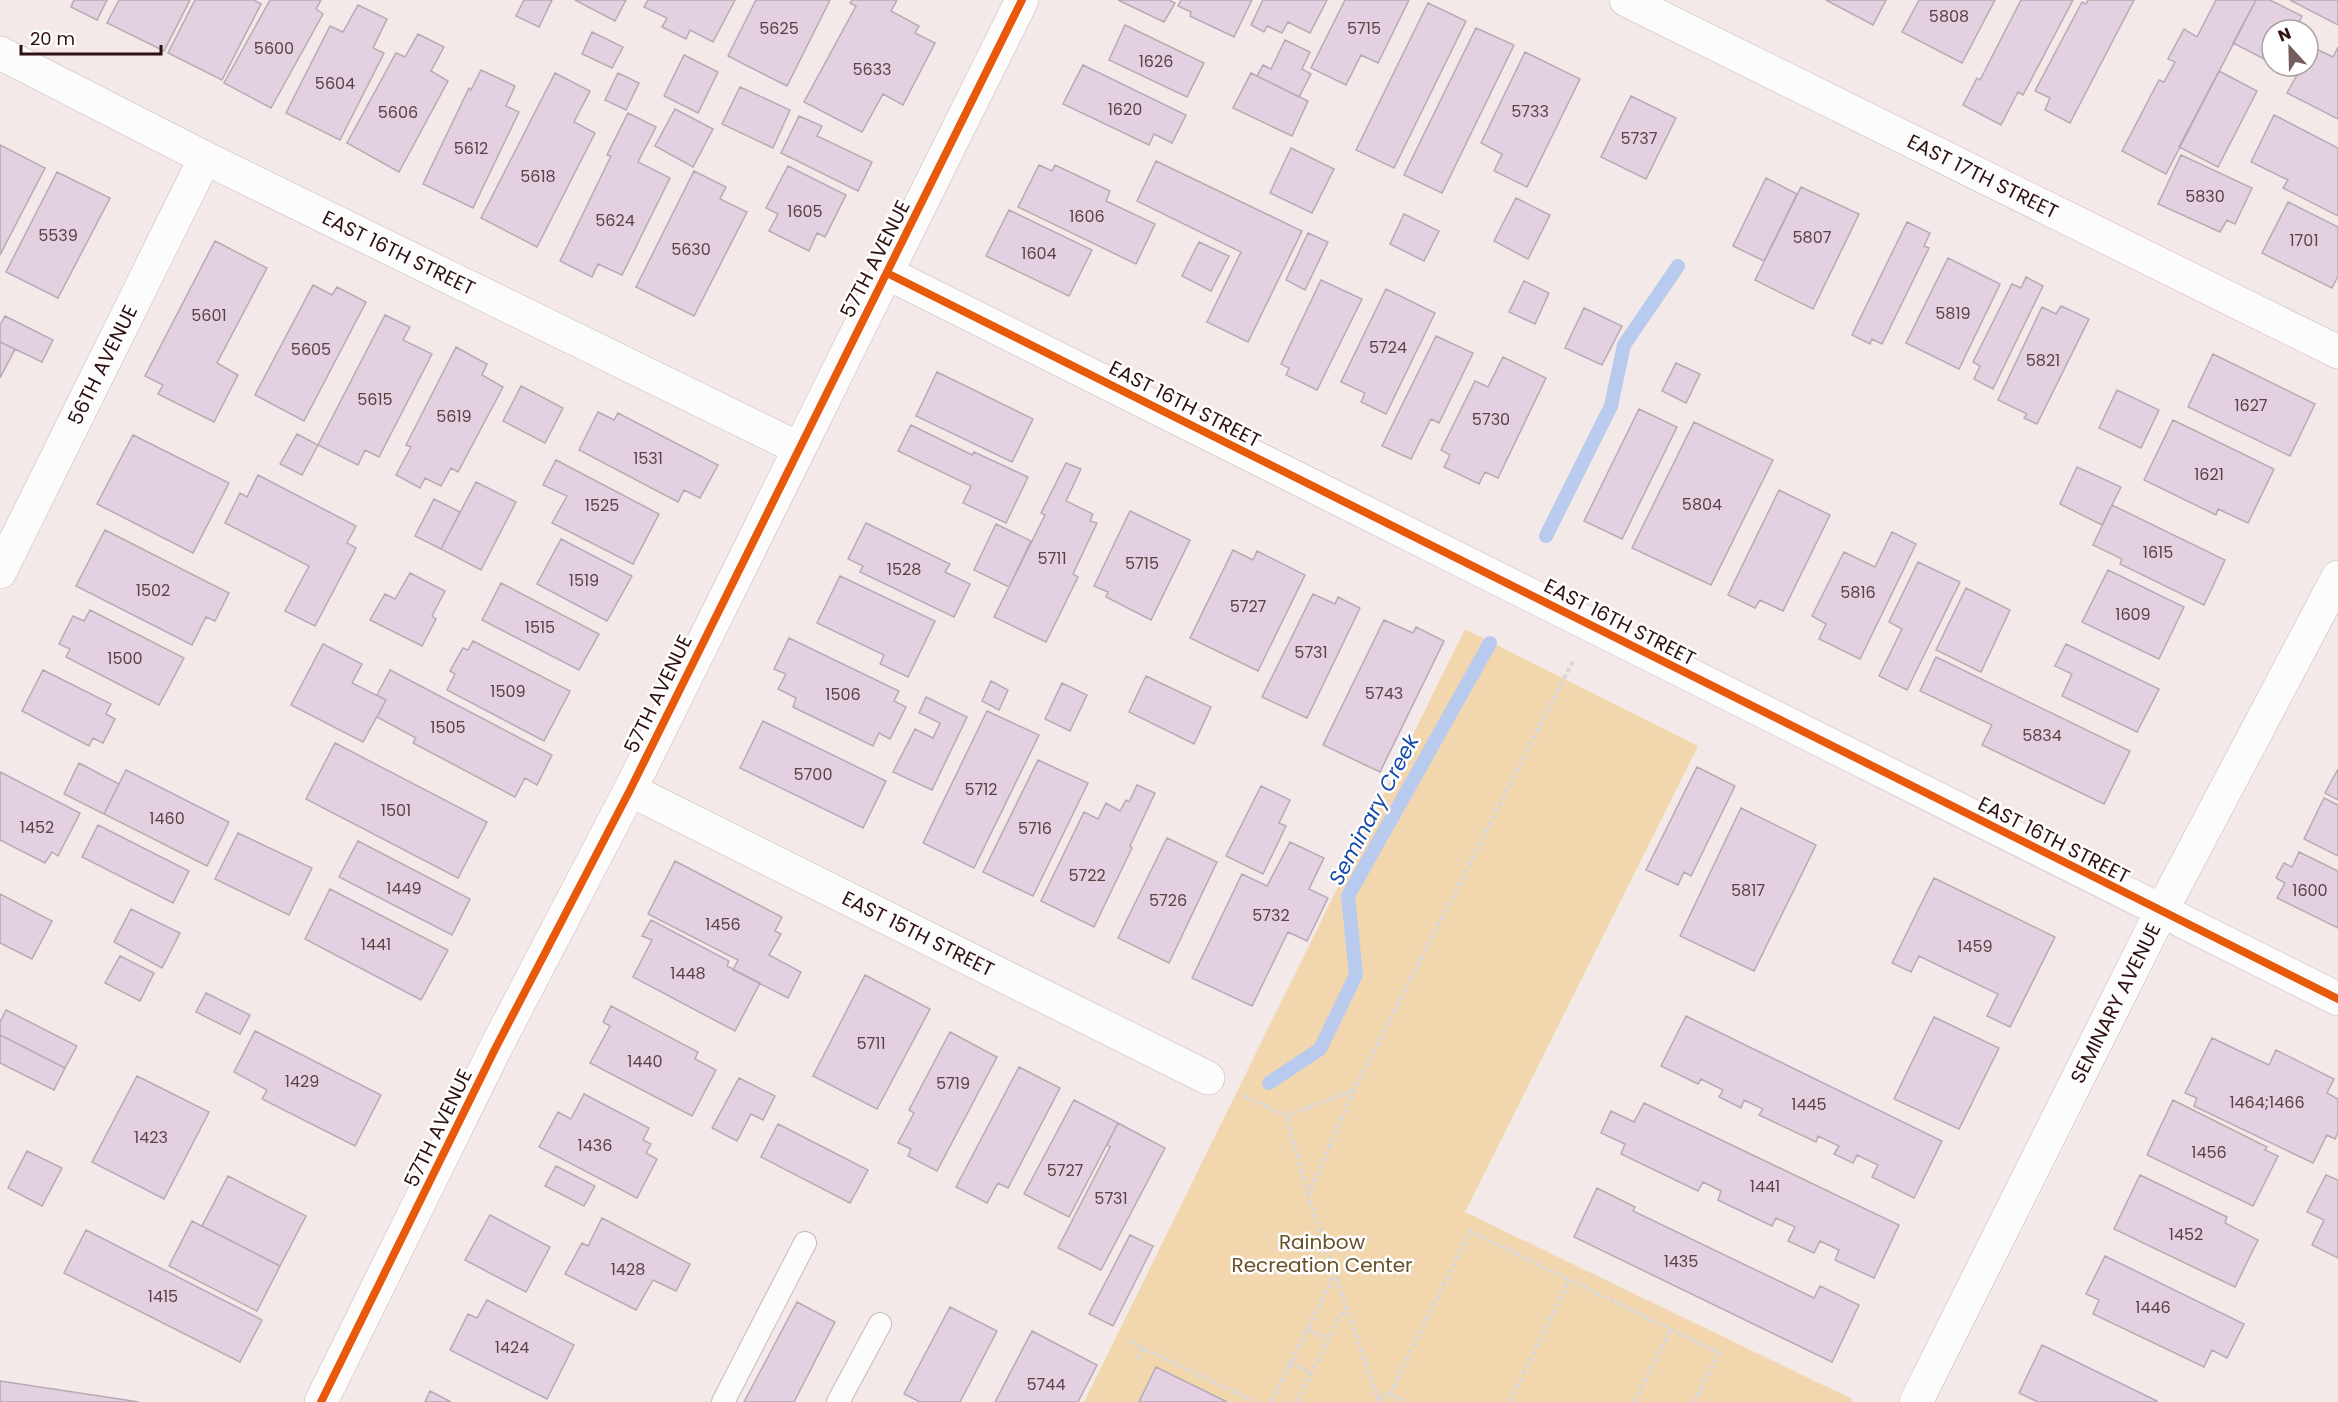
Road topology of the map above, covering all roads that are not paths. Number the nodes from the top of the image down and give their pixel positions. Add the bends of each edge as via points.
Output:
1 (1022, 0) edge
2 (1626, 0) edge
3 (0, 53) edge
4 (205, 158) junction
5 (887, 273) junction
6 (2338, 352) edge
7 (798, 448) junction
8 (0, 572) edge
9 (2338, 577) edge
10 (630, 790) junction
11 (2161, 912) junction
12 (2338, 999) edge
13 (1208, 1078) dead end
14 (805, 1243) dead end
15 (880, 1324) dead end
16 (321, 1402) edge
17 (723, 1402) edge
18 (838, 1402) edge
19 (1916, 1402) edge

1 - 5 street, 57TH AVENUE
2 - 6 street, EAST 17TH STREET
3 - 4 street, EAST 16TH STREET
4 - 7 street, EAST 16TH STREET
4 - 8 street, 56TH AVENUE
5 - 7 street, 57TH AVENUE
5 - 11 street, EAST 16TH STREET
7 - 10 street, 57TH AVENUE
9 - 11 street, SEMINARY AVENUE
10 - 13 street, EAST 15TH STREET
10 - 16 street, 57TH AVENUE via 495,1049
11 - 12 street, EAST 16TH STREET
11 - 19 street, SEMINARY AVENUE
14 - 17 lane
15 - 18 lane

